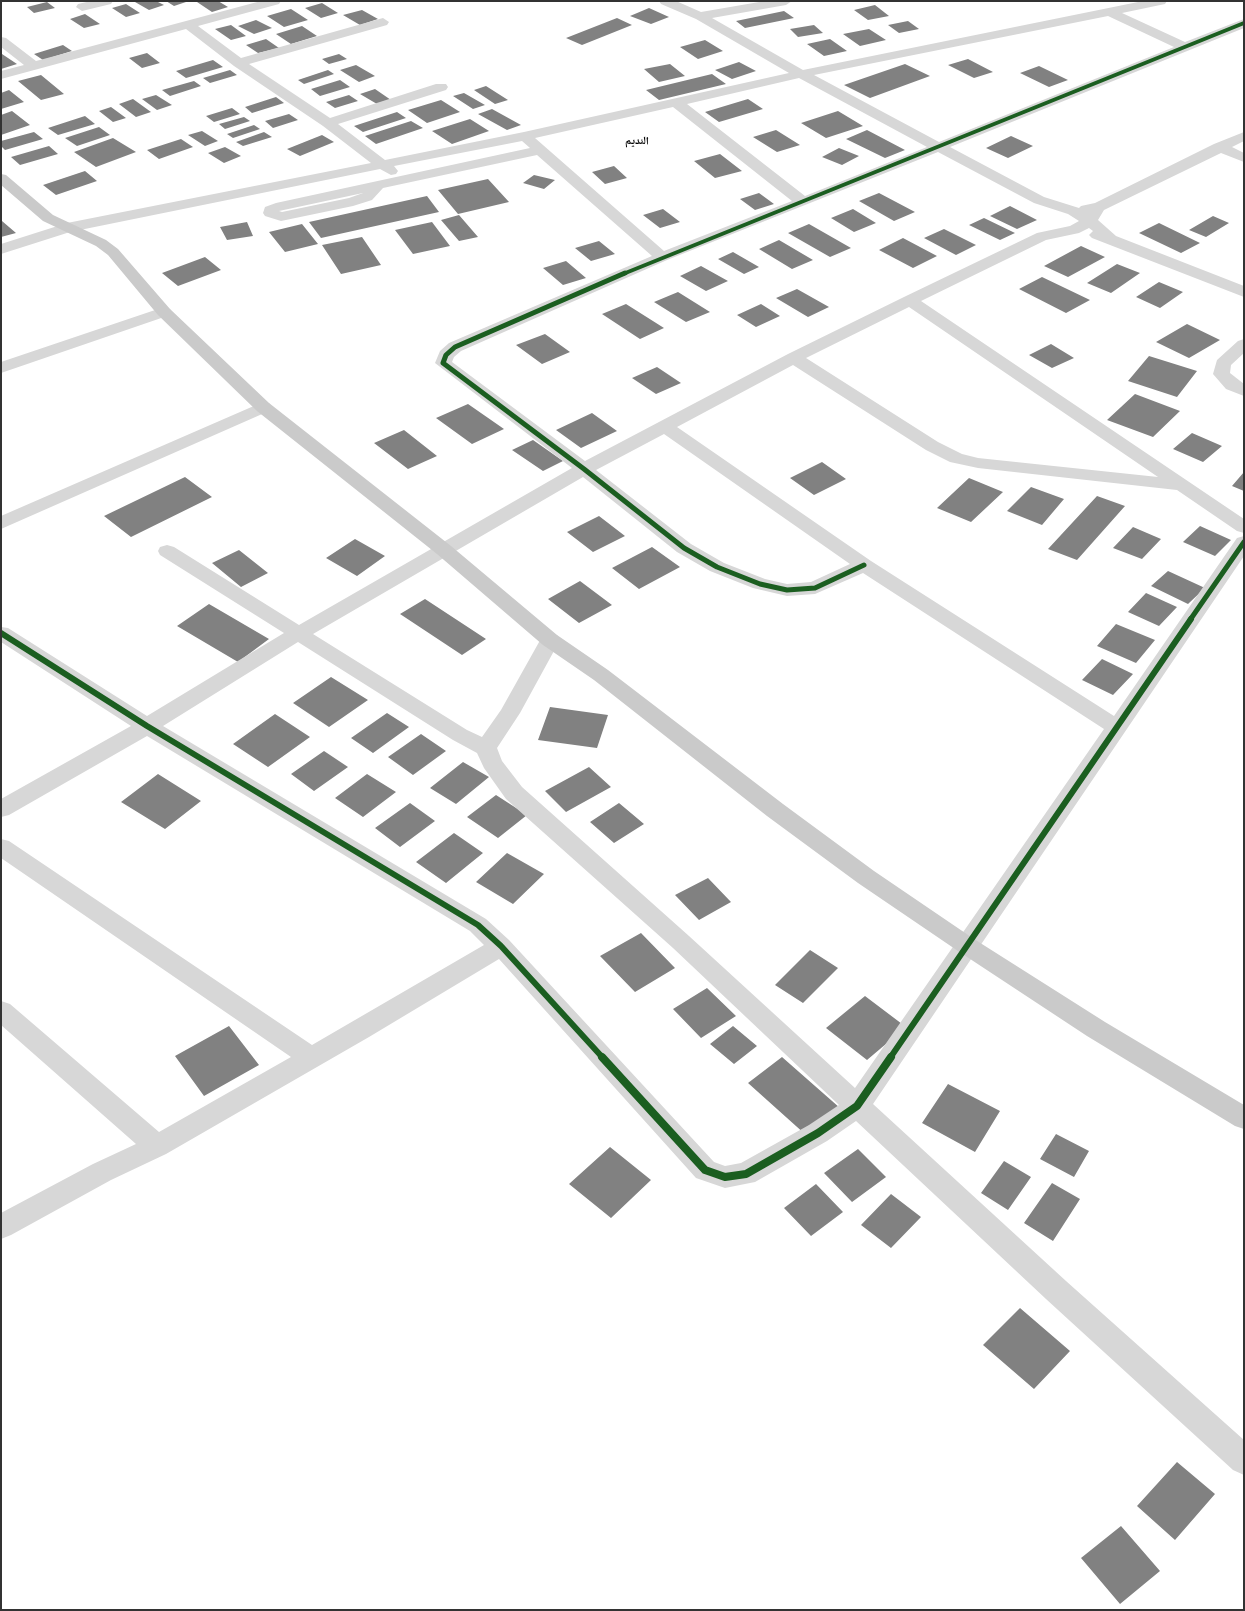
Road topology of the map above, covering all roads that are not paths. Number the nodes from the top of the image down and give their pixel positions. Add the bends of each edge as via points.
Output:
1 (107, 1) edge
2 (275, 1) edge
3 (665, 1) edge
4 (786, 1) edge
5 (1161, 1) edge
6 (82, 7) dead end
7 (1110, 12) junction
8 (700, 16) junction
9 (383, 22) dead end
10 (188, 24) junction
11 (1243, 24) edge
12 (1, 41) edge
13 (1184, 47) junction
14 (239, 63) junction
15 (34, 66) junction
16 (801, 74) junction
17 (1, 75) edge
18 (441, 87) dead end
19 (676, 102) junction
20 (328, 123) junction
21 (524, 136) junction
22 (1244, 136) edge
23 (939, 146) junction
24 (1219, 147) junction
25 (540, 150) junction
26 (1244, 158) edge
27 (384, 165) junction
28 (1, 178) edge
29 (401, 181) junction
30 (378, 186) junction
31 (1038, 200) junction
32 (803, 202) junction
33 (1099, 206) junction
34 (1073, 211) junction
35 (1056, 221) junction
36 (1090, 221) junction
37 (67, 228) junction
38 (1074, 230) junction
39 (1042, 236) junction
40 (1111, 239) junction
41 (1, 249) edge
42 (662, 257) junction
43 (1244, 292) edge
44 (910, 300) junction
45 (164, 312) junction
46 (1244, 344) edge
47 (794, 358) junction
48 (1, 368) edge
49 (1244, 391) edge
50 (263, 407) junction
51 (665, 426) junction
52 (584, 469) junction
53 (1184, 485) junction
54 (1, 523) edge
55 (1244, 527) edge
56 (1244, 542) edge
57 (444, 550) junction
58 (167, 551) dead end
59 (864, 565) junction
60 (1, 632) edge
61 (299, 633) junction
62 (550, 640) junction
63 (147, 726) junction
64 (1116, 727) junction
65 (486, 748) junction
66 (1, 809) edge
67 (1, 847) edge
68 (966, 945) junction
69 (502, 946) junction
70 (1, 1011) edge
71 (311, 1058) junction
72 (857, 1106) junction
73 (1244, 1118) edge
74 (157, 1146) junction
75 (1, 1228) edge
76 (1244, 1460) edge

1 - 6 street
2 - 10 street
3 - 8 street
4 - 8 street
5 - 7 street
7 - 13 street
7 - 16 street
8 - 16 street
9 - 14 street
10 - 14 street
10 - 15 street
11 - 13 street
12 - 15 street
13 - 23 street
14 - 20 street
15 - 17 street
16 - 19 street
16 - 23 street
18 - 20 street
19 - 21 street
19 - 32 street
20 - 27 street
21 - 25 street
21 - 27 street
22 - 24 street
23 - 31 street
23 - 32 street
24 - 26 street
24 - 33 street
25 - 29 street
25 - 42 street
27 - 29 street
27 - 37 street
28 - 37 main road via 48,218
29 - 30 street
30 - 30 street via 367,197 353,202 281,217 270,214 270,210 276,207
31 - 34 street
31 - 35 street
32 - 42 street
33 - 34 street
33 - 36 street
34 - 35 street
34 - 36 street
35 - 38 street
35 - 39 street
36 - 38 street
36 - 40 street
37 - 41 street
37 - 45 main road via 88,235 113,252
38 - 39 street
38 - 40 street
39 - 44 street
40 - 43 street
42 - 52 street via 455,347 446,355 443,363
44 - 47 street
44 - 53 street
45 - 48 street
45 - 50 main road
46 - 49 street via 1222,364 1221,374 1232,385
47 - 51 street
47 - 53 street via 932,446 956,458 978,463
50 - 54 street
50 - 57 main road
51 - 52 street
51 - 59 street
52 - 57 street
52 - 59 street via 684,548 717,567 760,584 787,590 815,588
53 - 55 street
56 - 64 street
57 - 61 street
57 - 62 main road
58 - 61 street
59 - 64 street
60 - 63 street
61 - 63 street
61 - 65 street via 460,735
62 - 65 street via 510,713
62 - 68 main road via 601,675 775,810
63 - 66 street
63 - 69 street via 478,925
64 - 68 street
65 - 72 street via 492,763 514,793 681,942
67 - 71 street
68 - 72 street
68 - 73 main road
69 - 71 street
69 - 72 street via 705,1170 725,1177 746,1174 818,1133
70 - 74 street
71 - 74 street
72 - 76 street
74 - 75 street via 102,1172

